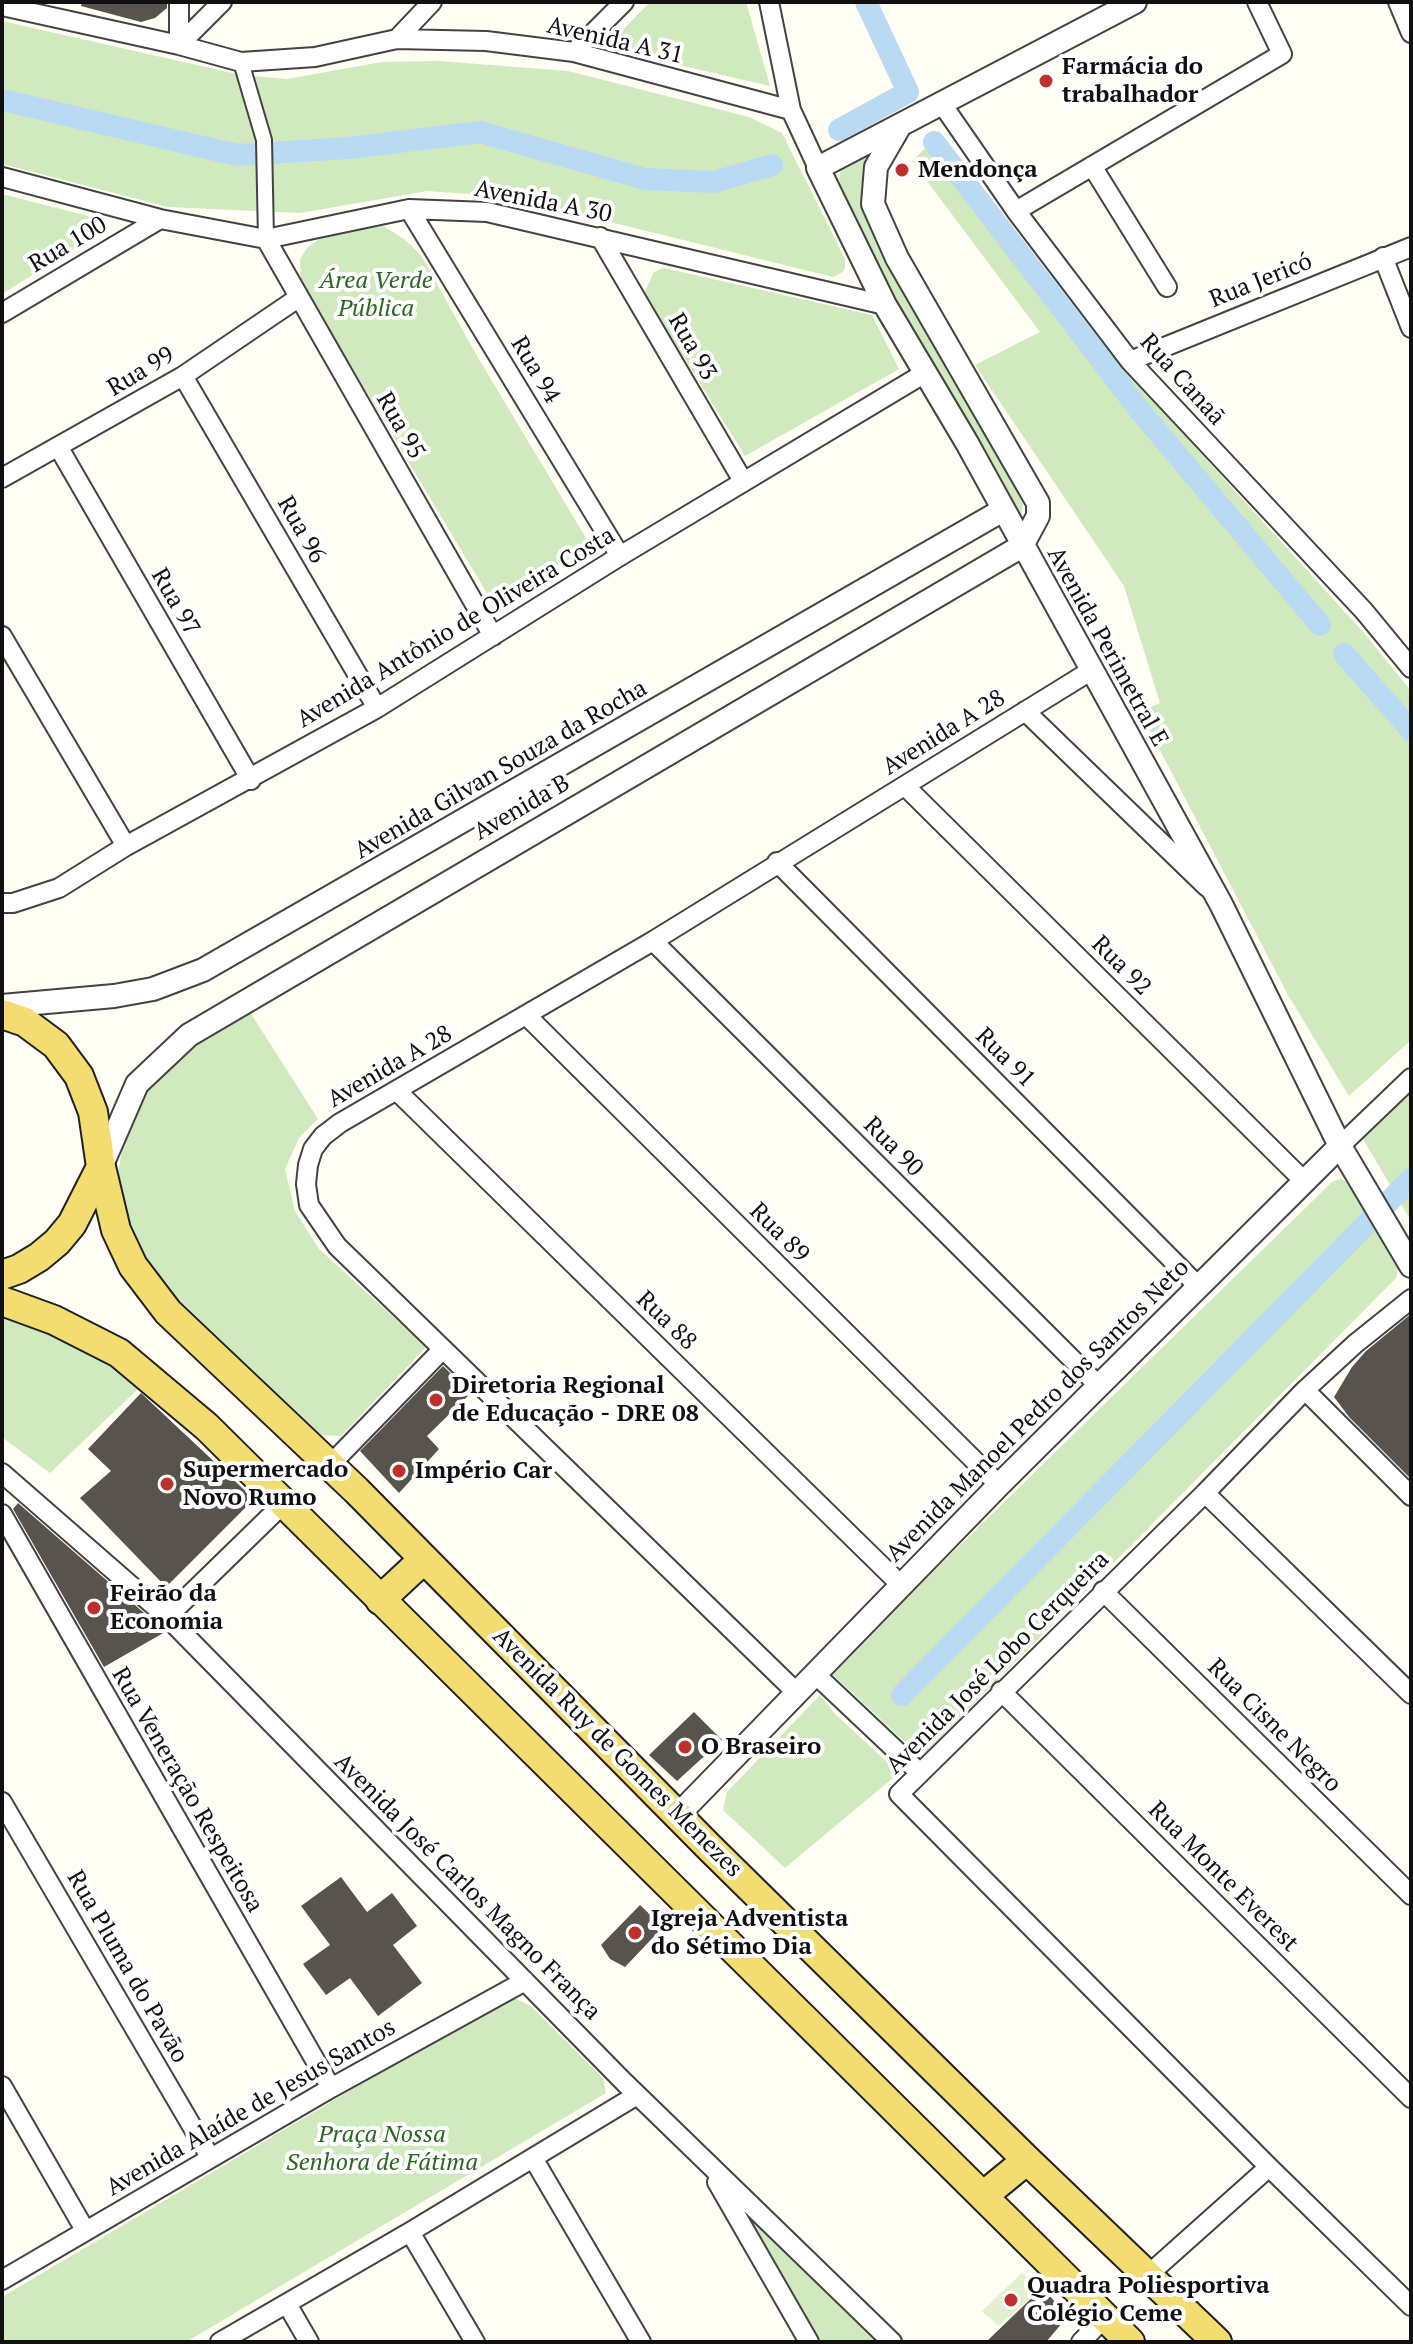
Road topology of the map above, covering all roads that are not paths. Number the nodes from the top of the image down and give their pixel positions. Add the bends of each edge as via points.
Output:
1 (179, 2) edge
2 (222, 2) edge
3 (432, 2) edge
4 (624, 2) edge
5 (769, 2) edge
6 (1135, 2) edge
7 (1257, 2) edge
8 (1398, 2) edge
9 (2, 6) edge
10 (33, 8) edge
11 (1411, 33) edge
12 (397, 39) junction
13 (179, 45) junction
14 (574, 52) junction
15 (241, 62) junction
16 (942, 104) junction
17 (791, 110) junction
18 (899, 127) junction
19 (1092, 166) junction
20 (818, 168) junction
21 (2, 177) edge
22 (409, 209) junction
23 (1016, 211) junction
24 (160, 219) junction
25 (600, 237) junction
26 (266, 239) junction
27 (1411, 247) edge
28 (1383, 257) junction
29 (1167, 287) dead end
30 (298, 298) junction
31 (885, 305) junction
32 (2, 313) edge
33 (1410, 325) edge
34 (1130, 361) junction
35 (925, 373) junction
36 (183, 376) junction
37 (59, 448) junction
38 (2, 478) edge
39 (743, 481) junction
40 (1003, 510) junction
41 (1022, 546) junction
42 (620, 556) junction
43 (2, 636) edge
44 (493, 636) junction
45 (1411, 668) edge
46 (1092, 670) junction
47 (377, 708) junction
48 (1025, 711) junction
49 (251, 780) junction
50 (905, 786) junction
51 (126, 846) junction
52 (777, 862) junction
53 (1215, 895) junction
54 (2, 903) edge
55 (653, 941) junction
56 (2, 1006) edge
57 (2, 1014) edge
58 (526, 1015) junction
59 (1411, 1078) edge
60 (397, 1091) junction
61 (1340, 1146) junction
62 (101, 1167) junction
63 (1304, 1181) junction
64 (1411, 1266) edge
65 (2, 1275) edge
66 (1199, 1287) junction
67 (1411, 1299) edge
68 (2, 1301) edge
69 (443, 1349) junction
70 (1100, 1387) junction
71 (1305, 1390) junction
72 (330, 1465) junction
73 (2, 1473) edge
74 (999, 1485) junction
75 (1205, 1493) junction
76 (1411, 1496) edge
77 (283, 1504) junction
78 (2, 1514) edge
79 (424, 1559) junction
80 (901, 1585) junction
81 (1103, 1591) junction
82 (380, 1600) junction
83 (167, 1617) junction
84 (814, 1673) junction
85 (1001, 1691) junction
86 (796, 1692) junction
87 (1411, 1694) edge
88 (919, 1772) junction
89 (2, 1802) edge
90 (678, 1815) junction
91 (1411, 1895) edge
92 (525, 1981) junction
93 (2, 2086) edge
94 (331, 2088) junction
95 (637, 2095) junction
96 (1411, 2098) edge
97 (210, 2157) junction
98 (533, 2158) junction
99 (1027, 2160) junction
100 (705, 2162) junction
101 (1269, 2167) junction
102 (983, 2196) junction
103 (85, 2230) junction
104 (410, 2232) junction
105 (1148, 2275) junction
106 (2, 2280) edge
107 (287, 2304) junction
108 (1411, 2306) edge
109 (1105, 2317) junction
110 (220, 2342) edge
111 (309, 2342) edge
112 (475, 2342) edge
113 (641, 2342) edge
114 (809, 2342) edge
115 (892, 2342) edge
116 (1081, 2342) edge
117 (1130, 2342) edge
118 (1217, 2342) edge

1 - 13 street
2 - 13 street
3 - 12 street
4 - 14 street
5 - 17 street
6 - 16 street
7 - 19 street via 1282,54
8 - 11 street
9 - 10 street, Avenida A 31
10 - 13 street, Avenida A 31
12 - 14 street, Avenida A 31 via 486,41
12 - 15 street, Avenida A 31 via 315,57
13 - 15 street, Avenida A 31
14 - 17 street, Avenida A 31
15 - 26 street via 264,140
16 - 18 street
16 - 23 street, Rua Canaã
17 - 20 street
18 - 20 street
18 - 41 street, Avenida Perimetral E via 876,167 873,204 897,258 1038,503 1038,516
19 - 23 street
19 - 29 street
20 - 31 street
21 - 24 street, Avenida A 30
22 - 25 street, Avenida A 30 via 487,212
22 - 26 street, Avenida A 30
22 - 42 street, Rua 94
23 - 34 street, Rua Canaã
24 - 26 street, Avenida A 30
24 - 32 street, Rua 100
25 - 31 street, Avenida A 30
25 - 39 street, Rua 93
26 - 30 street, Rua 95
27 - 28 street, Rua Jericó
28 - 33 street
28 - 34 street, Rua Jericó
30 - 36 street, Rua 99
30 - 44 street, Rua 95
31 - 35 street
34 - 45 street, Rua Canaã
35 - 39 street, Avenida Antônio de Oliveira Costa
35 - 40 street
36 - 37 street, Rua 99
36 - 47 street, Rua 96
37 - 38 street, Rua 99
37 - 49 street, Rua 97
39 - 42 street, Avenida Antônio de Oliveira Costa
40 - 41 street
40 - 56 street, Avenida Gilvan Souza da Rocha via 203,970 153,989 114,996
41 - 46 street, Avenida Perimetral E
41 - 62 street, Avenida B via 189,1035 137,1084
42 - 44 street, Avenida Antônio de Oliveira Costa
43 - 51 street
44 - 47 street, Avenida Antônio de Oliveira Costa
46 - 48 street, Avenida A 28
46 - 53 street, Avenida Perimetral E
47 - 49 street, Avenida Antônio de Oliveira Costa
48 - 50 street, Avenida A 28
48 - 53 street
49 - 51 street, Avenida Antônio de Oliveira Costa
50 - 52 street, Avenida A 28
50 - 63 street, Rua 92
51 - 54 street, Avenida Antônio de Oliveira Costa via 59,888
52 - 55 street, Avenida A 28
52 - 66 street, Rua 91
53 - 61 street, Avenida Perimetral E
55 - 58 street, Avenida A 28
55 - 70 street, Rua 90
57 - 62 main road, Avenida Ruy de Gomes Menezes via 25,1022 56,1045 79,1076 93,1112
58 - 60 street, Avenida A 28
58 - 74 street, Rua 89
59 - 61 street
60 - 69 street, Avenida A 28 via 340,1123 318,1143 308,1165 309,1205 337,1246
60 - 80 street, Rua 88
61 - 63 street, Avenida Manoel Pedro dos Santos Neto
61 - 64 street
62 - 65 main road via 57,1242
62 - 72 main road, Avenida Ruy de Gomes Menezes via 116,1230 133,1266 168,1312
63 - 66 street, Avenida Manoel Pedro dos Santos Neto
66 - 70 street, Avenida Manoel Pedro dos Santos Neto
67 - 71 street, Avenida José Lobo Cerqueira
68 - 77 main road via 119,1353 197,1418
69 - 72 street
69 - 86 street, Avenida A 28
70 - 74 street, Avenida Manoel Pedro dos Santos Neto
71 - 75 street, Avenida José Lobo Cerqueira
71 - 76 street
72 - 79 main road, Avenida Ruy de Gomes Menezes
73 - 83 street, Avenida José Carlos Magno França
74 - 80 street, Avenida Manoel Pedro dos Santos Neto
75 - 81 street, Avenida José Lobo Cerqueira
75 - 87 street
77 - 82 main road
77 - 83 street
78 - 94 street, Rua Veneração Respeitosa
79 - 82 main road
79 - 90 main road, Avenida Ruy de Gomes Menezes
80 - 84 street, Avenida Manoel Pedro dos Santos Neto
81 - 85 street, Avenida José Lobo Cerqueira
81 - 91 street, Rua Cisne Negro
82 - 102 main road
83 - 92 street, Avenida José Carlos Magno França
84 - 86 street, Avenida Manoel Pedro dos Santos Neto
84 - 88 street
85 - 88 street, Avenida José Lobo Cerqueira
85 - 96 street, Rua Monte Everest
86 - 90 street, Avenida Manoel Pedro dos Santos Neto
88 - 101 street, Avenida José Lobo Cerqueira via 899,1794
89 - 97 street, Rua Pluma do Pavão
90 - 99 main road, Avenida Ruy de Gomes Menezes
92 - 94 street, Avenida Alaíde de Jesus Santos
92 - 95 street, Avenida José Carlos Magno França
93 - 103 street
94 - 97 street, Avenida Alaíde de Jesus Santos
95 - 98 street
95 - 100 street, Avenida José Carlos Magno França
97 - 103 street, Avenida Alaíde de Jesus Santos
98 - 104 street
98 - 113 street
99 - 102 main road
99 - 105 main road, Avenida Ruy de Gomes Menezes
100 - 114 street
100 - 115 street, Avenida José Carlos Magno França
101 - 105 street
101 - 108 street, Avenida José Lobo Cerqueira
102 - 109 main road
103 - 106 street, Avenida Alaíde de Jesus Santos
104 - 107 street
104 - 112 street
105 - 118 main road, Avenida Ruy de Gomes Menezes
107 - 110 street
107 - 111 street
109 - 116 street
109 - 117 main road

